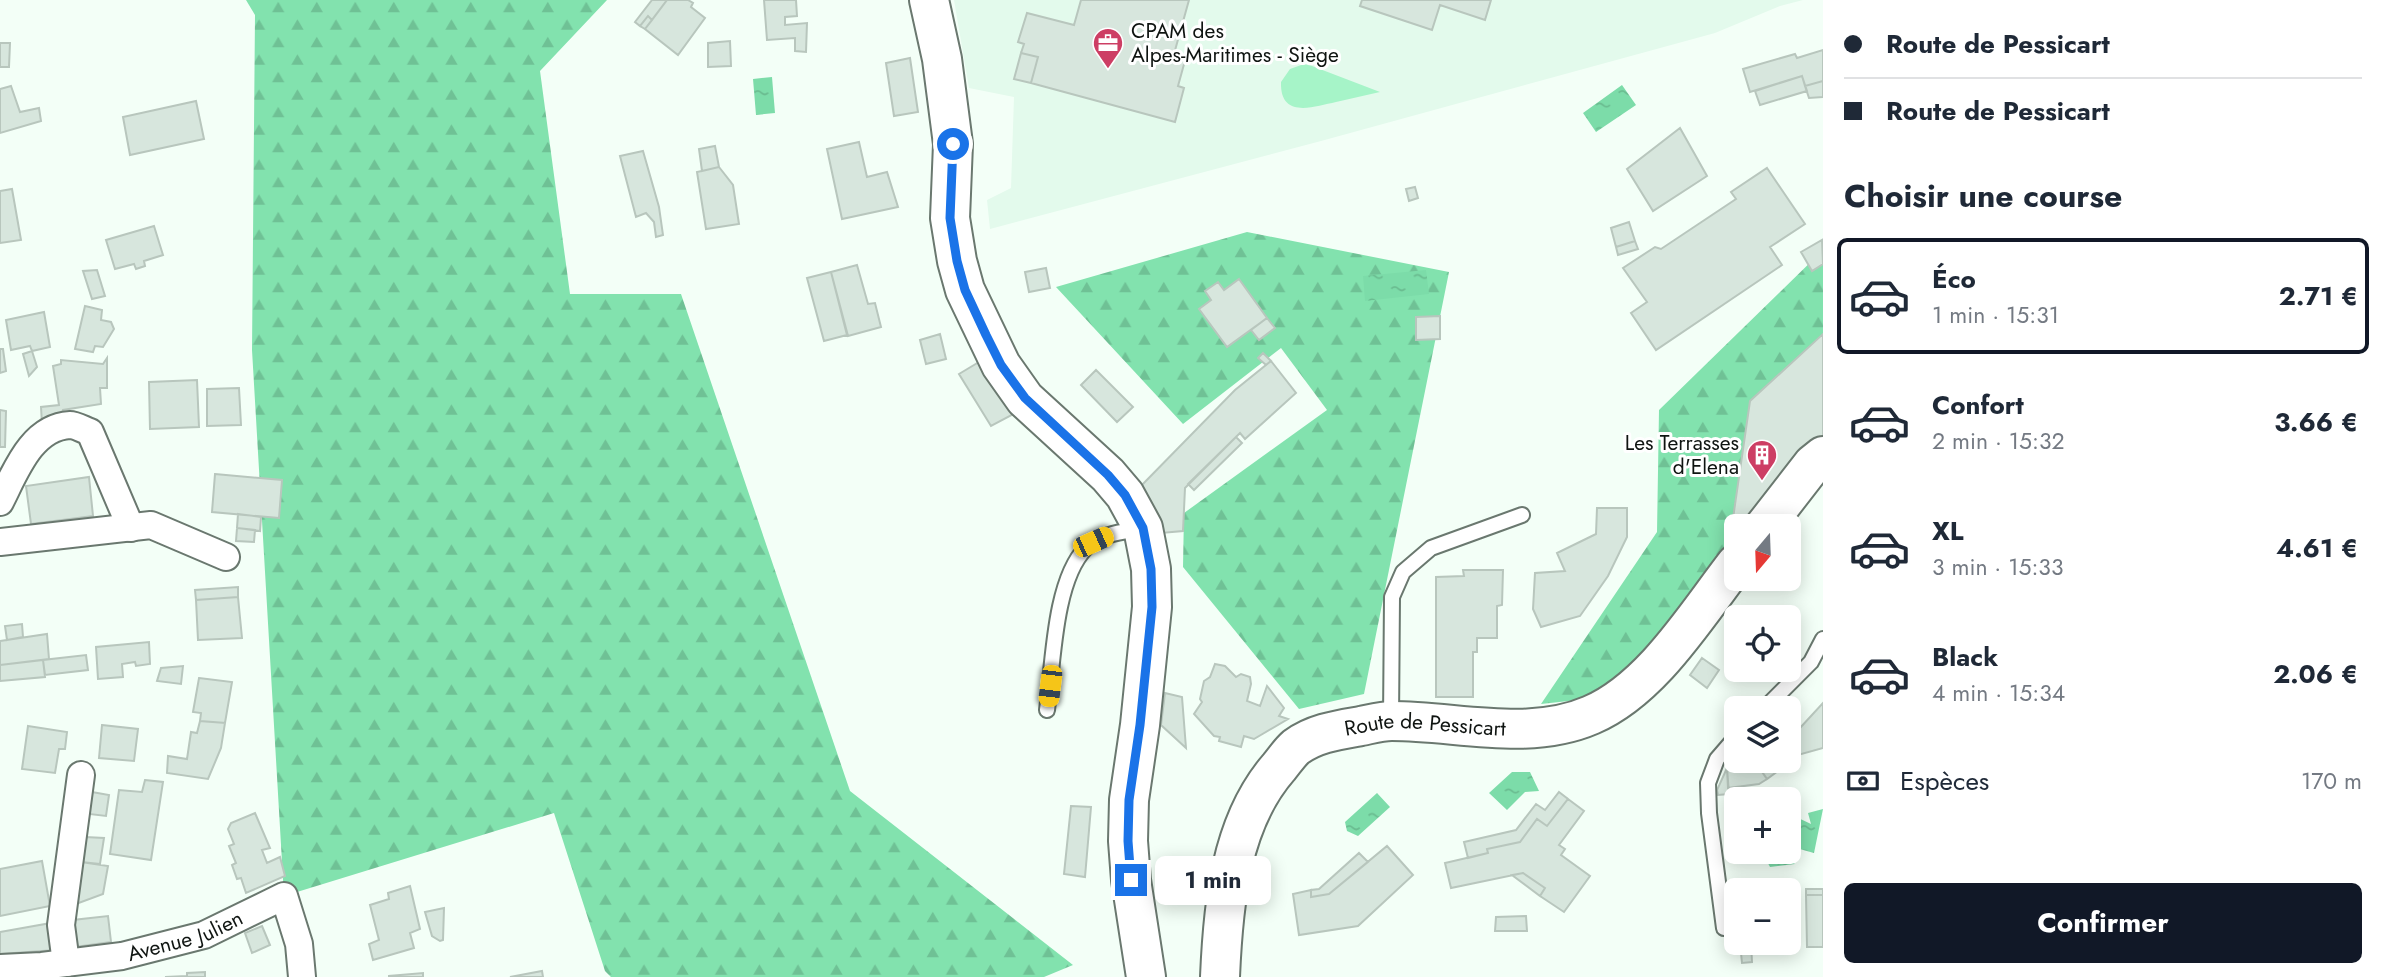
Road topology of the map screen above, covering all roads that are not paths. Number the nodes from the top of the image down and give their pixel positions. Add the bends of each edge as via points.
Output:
1 (929, 0) edge
2 (1823, 456) edge
3 (0, 502) edge
4 (1774, 514) edge
5 (1522, 515) dead end
6 (131, 528) junction
7 (1143, 528) junction
8 (0, 542) edge
9 (226, 556) dead end
10 (1724, 579) edge
11 (1823, 639) edge
12 (1777, 696) edge
13 (1047, 710) dead end
14 (1391, 721) junction
15 (1724, 752) edge
16 (81, 775) dead end
17 (1724, 928) dead end
18 (66, 963) junction
19 (0, 968) edge
20 (97, 968) edge
21 (302, 977) edge
22 (1146, 977) edge
23 (1220, 977) edge

1 - 7 street via 953,144 950,218 965,290 1001,365 1025,398 1108,475
2 - 4 street
3 - 6 street via 24,455 47,430 72,425 90,432
5 - 14 lane via 1431,548 1403,572 1392,597
6 - 8 street
6 - 9 street via 151,526
7 - 13 lane via 1093,542 1076,560 1062,592
7 - 22 street via 1152,607 1128,841
10 - 14 street, Route de Pessicart via 1648,674 1592,715 1560,726 1517,729
11 - 12 lane via 1811,662
14 - 23 street, Route de Pessicart via 1324,733 1296,748 1256,798 1242,828 1226,899
15 - 17 lane via 1708,783
16 - 18 street via 61,925
18 - 19 street, Avenue Julien
18 - 20 street, Avenue Julien
20 - 21 street, Avenue Julien via 122,956 204,934 284,896 299,944

